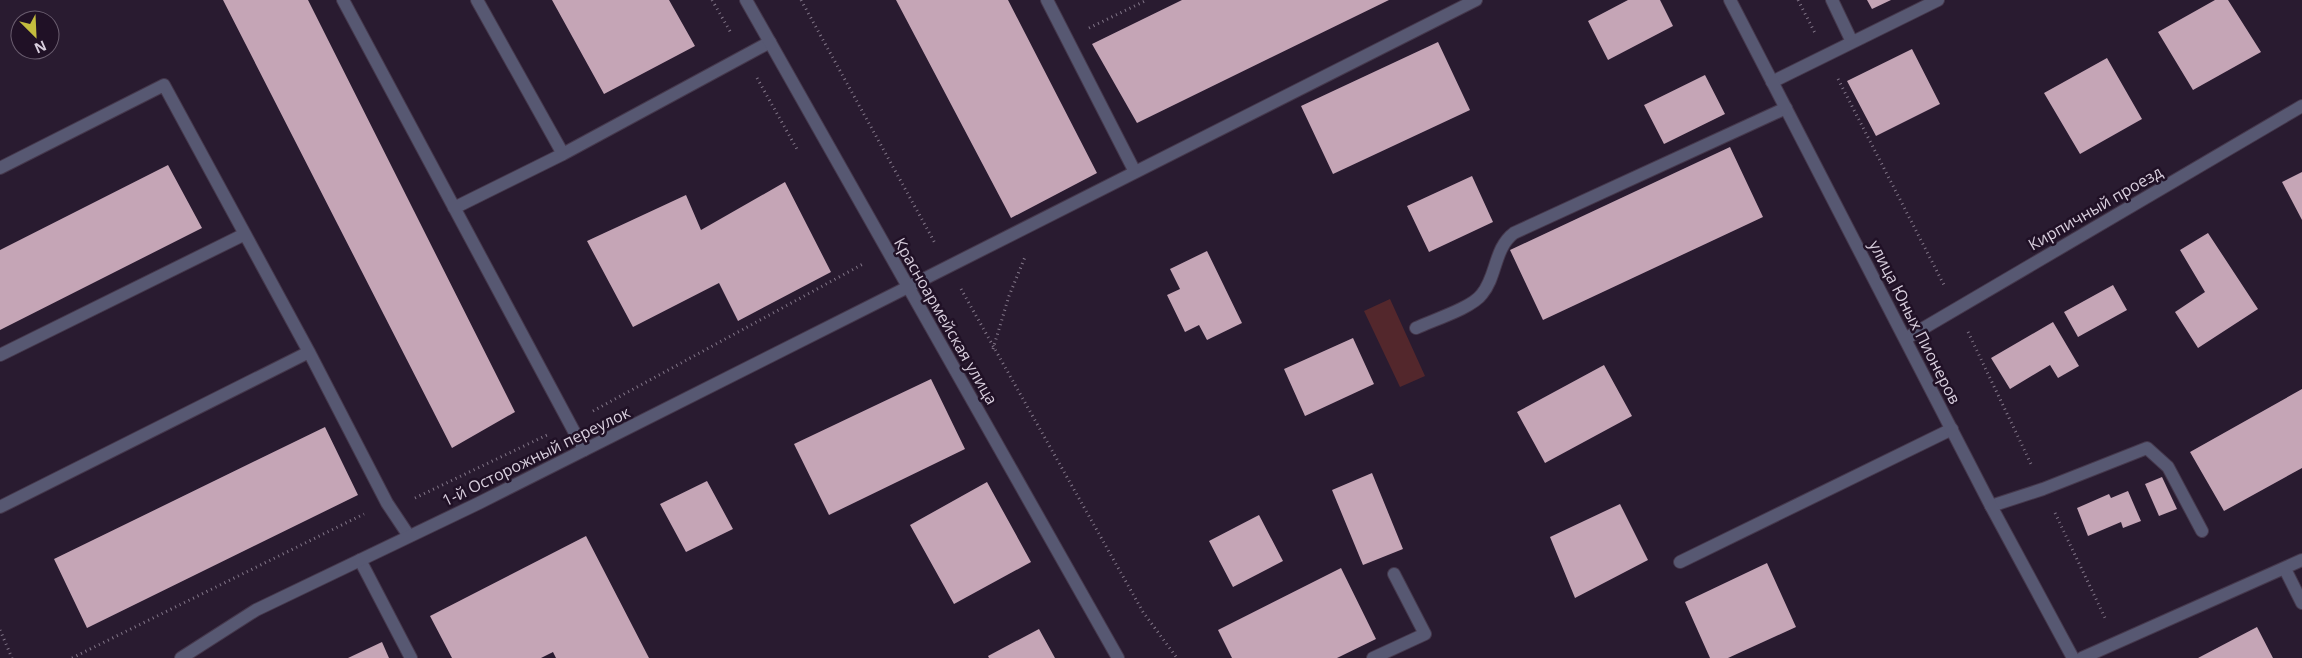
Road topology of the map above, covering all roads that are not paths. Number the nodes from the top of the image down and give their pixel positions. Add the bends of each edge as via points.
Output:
1 (342, 0) edge
2 (478, 0) edge
3 (746, 0) edge
4 (1047, 0) edge
5 (1476, 0) edge
6 (1730, 0) edge
7 (1832, 0) edge
8 (1938, 0) edge
9 (770, 42) junction
10 (1852, 42) junction
11 (1772, 82) junction
12 (2302, 106) edge
13 (1786, 108) junction
14 (563, 154) junction
15 (0, 168) edge
16 (1135, 172) junction
17 (454, 208) junction
18 (245, 234) junction
19 (908, 287) junction
20 (1416, 328) dead end
21 (1905, 339) junction
22 (309, 352) junction
23 (0, 355) edge
24 (1952, 428) junction
25 (584, 450) junction
26 (1991, 506) junction
27 (0, 507) edge
28 (2202, 531) dead end
29 (409, 536) junction
30 (360, 560) junction
31 (2302, 560) edge
32 (1680, 562) dead end
33 (2285, 569) junction
34 (1394, 574) dead end
35 (2302, 603) edge
36 (181, 658) edge
37 (411, 658) edge
38 (1118, 658) edge
39 (1373, 658) edge
40 (2073, 658) edge
41 (2082, 658) edge

1 - 17 street
2 - 14 street
3 - 9 street, Красноармейская улица
4 - 16 street
5 - 16 street, 1-й Осторожный переулок
6 - 11 street, улица Юных Пионеров
7 - 10 street
8 - 10 street
9 - 14 street
9 - 19 street, Красноармейская улица
10 - 11 street
11 - 13 street, улица Юных Пионеров
12 - 21 street, Кирпичный проезд
13 - 20 street via 1514,233 1503,244 1482,295
13 - 21 street, улица Юных Пионеров
14 - 17 street
15 - 18 street via 164,85
16 - 19 street, 1-й Осторожный переулок
17 - 25 street
18 - 22 street
18 - 23 street
19 - 25 street, 1-й Осторожный переулок
19 - 38 street, Красноармейская улица
21 - 24 street, улица Юных Пионеров
22 - 27 street
22 - 29 street
24 - 26 street, улица Юных Пионеров
24 - 32 street
25 - 29 street, 1-й Осторожный переулок
26 - 28 street via 2147,448 2168,467
26 - 40 street, улица Юных Пионеров
29 - 30 street, 1-й Осторожный переулок
30 - 36 street, 1-й Осторожный переулок via 256,610
30 - 37 street
31 - 33 street
33 - 35 street
33 - 41 street
34 - 39 street via 1425,634

